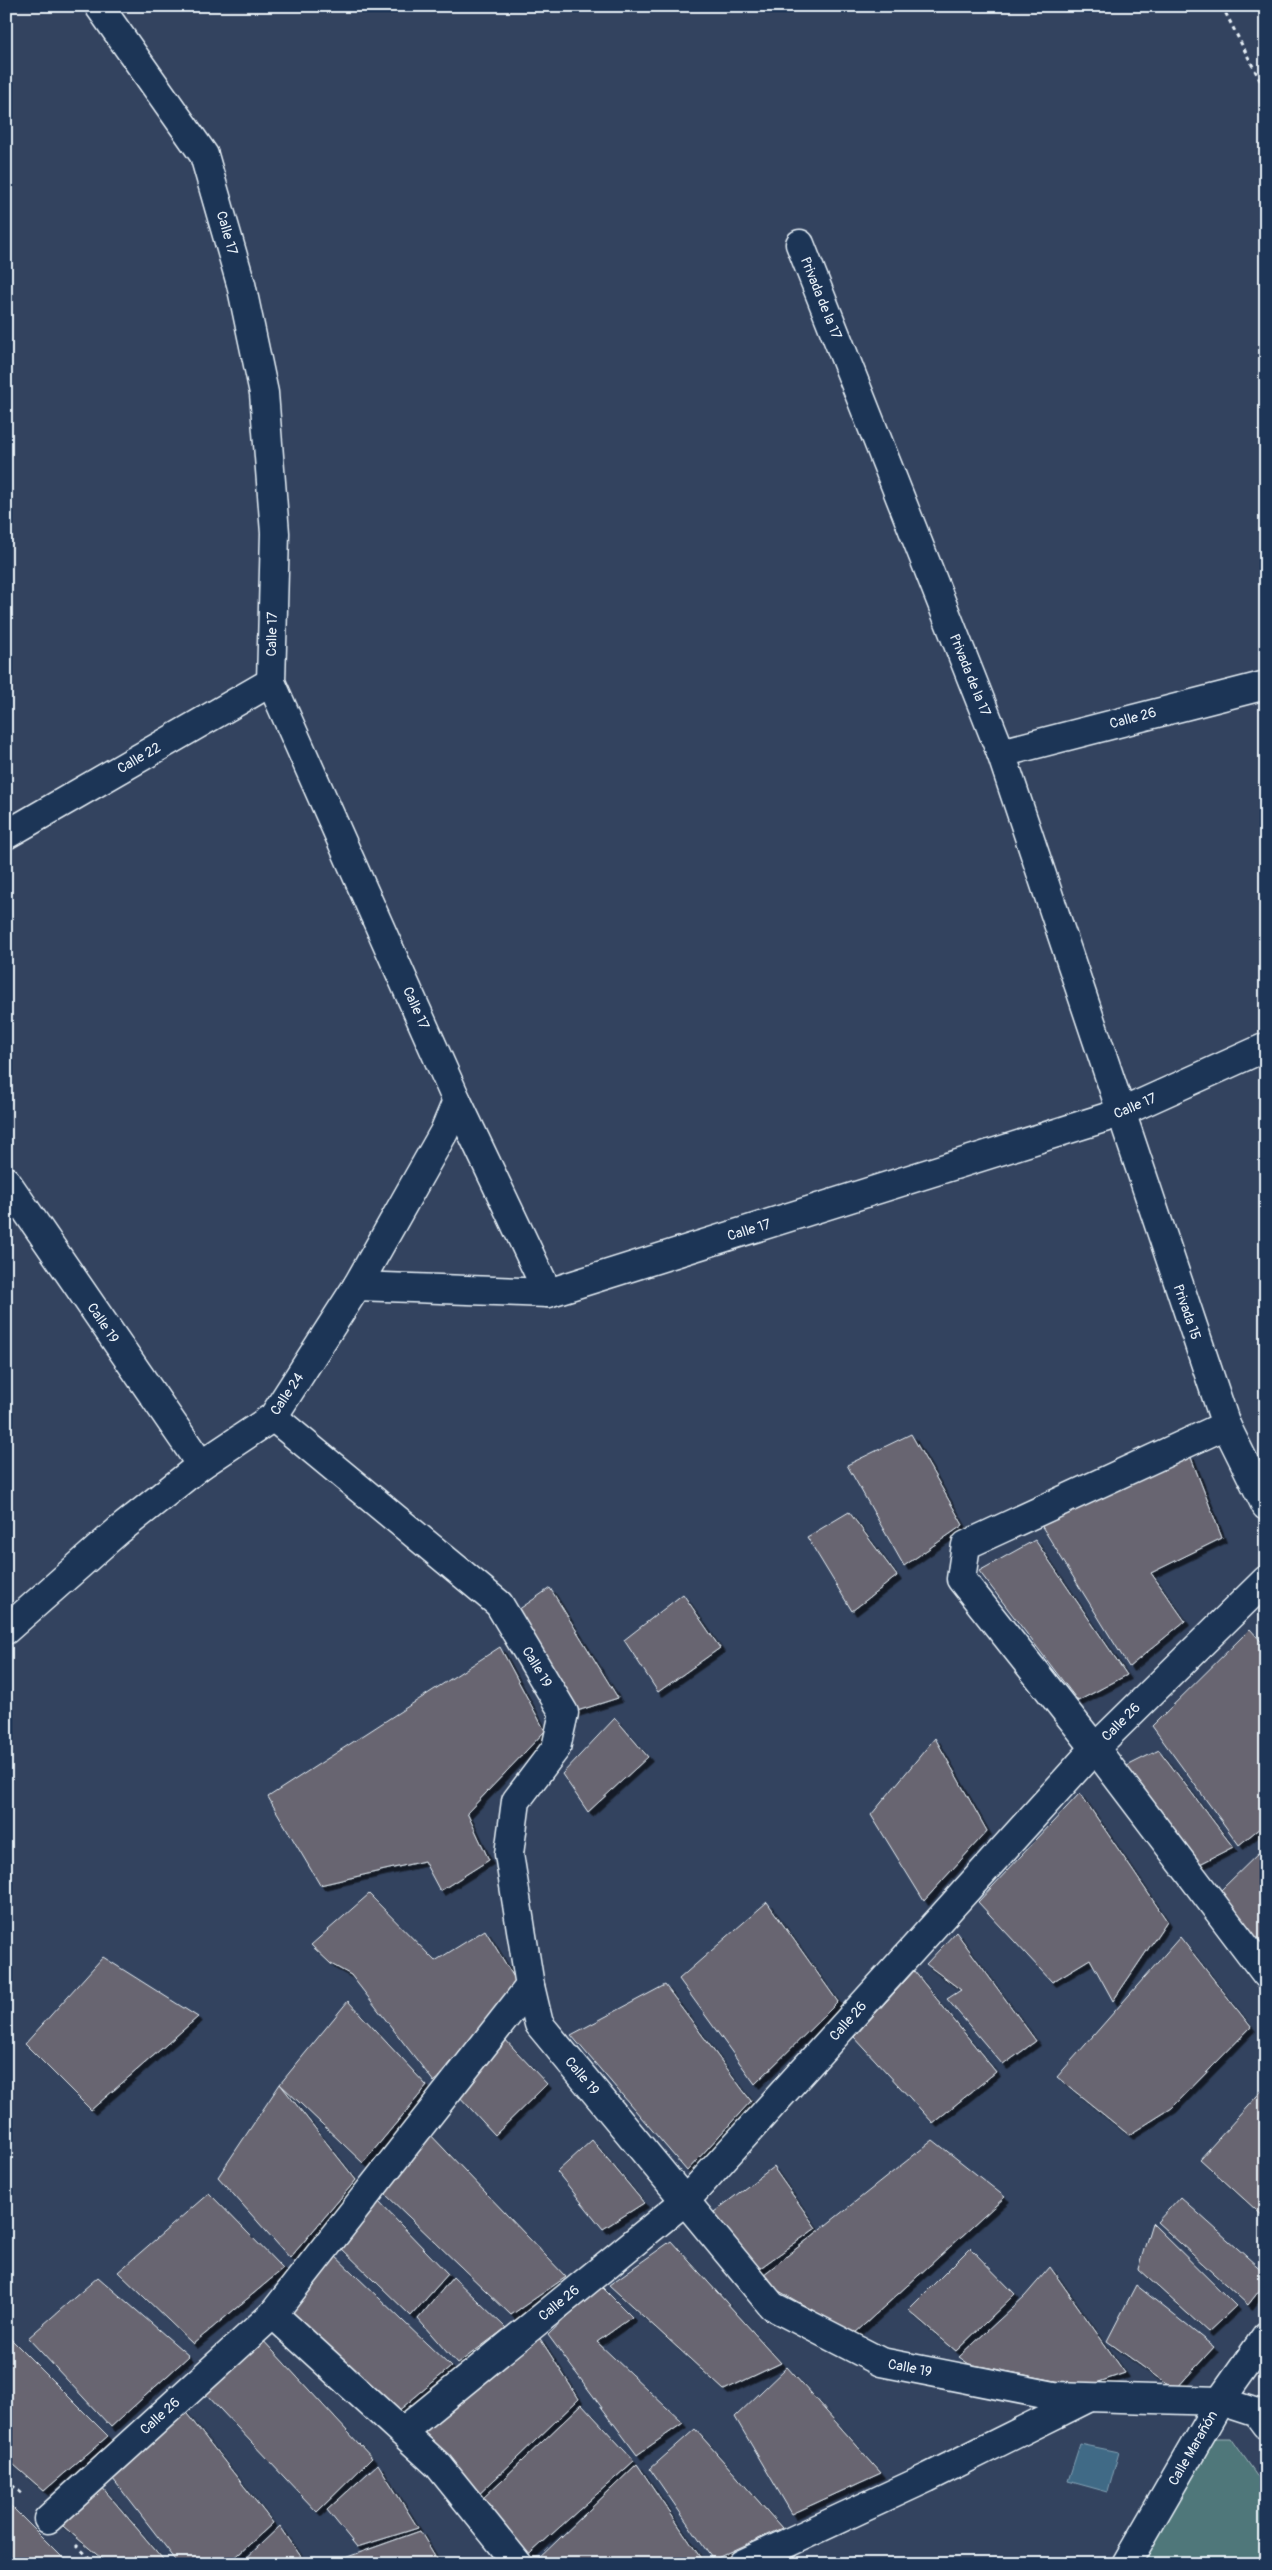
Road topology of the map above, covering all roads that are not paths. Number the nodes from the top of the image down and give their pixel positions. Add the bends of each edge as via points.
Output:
1 (99, 6) edge
2 (800, 244) dead end
3 (271, 682) junction
4 (1266, 685) edge
5 (1001, 753) junction
6 (6, 835) edge
7 (1266, 1048) edge
8 (457, 1101) junction
9 (1120, 1114) junction
10 (6, 1181) edge
11 (357, 1286) junction
12 (548, 1293) junction
13 (273, 1417) junction
14 (1226, 1426) junction
15 (201, 1465) junction
16 (1266, 1506) edge
17 (1266, 1580) edge
18 (6, 1630) edge
19 (1095, 1748) junction
20 (1266, 1974) edge
21 (530, 1986) junction
22 (686, 2200) junction
23 (273, 2314) junction
24 (1266, 2336) edge
25 (1092, 2396) junction
26 (1220, 2401) junction
27 (1266, 2425) edge
28 (402, 2432) junction
29 (48, 2519) dead end
30 (518, 2564) edge
31 (742, 2564) edge
32 (1126, 2564) edge

1 - 3 street, Calle 17 via 204,155 241,284 264,393 275,533
2 - 5 street, Privada de la 17
3 - 6 street, Calle 22
3 - 8 street, Calle 17
4 - 5 street, Calle 26
5 - 9 street, Privada de la 17
7 - 9 street, Calle 17
8 - 11 street, Calle 24 via 444,1132
8 - 12 street, Calle 17
9 - 12 street, Calle 17
9 - 14 street, Privada 15
10 - 15 street, Calle 19
11 - 12 street
11 - 13 street, Calle 24
13 - 15 street, Calle 24
13 - 21 street, Calle 19 via 499,1604 564,1713 556,1748 516,1801 508,1854
14 - 16 street, Privada 15
14 - 19 street via 966,1544 961,1578
15 - 18 street, Calle 24 via 118,1531
17 - 19 street, Calle 26
19 - 20 street
19 - 22 street, Calle 26
21 - 22 street, Calle 19 via 539,2024
21 - 23 street, Calle 26
22 - 25 street, Calle 19 via 772,2306 881,2362 1054,2396
22 - 28 street, Calle 26
23 - 28 street
23 - 29 street, Calle 26
24 - 26 street, Calle Marañón
25 - 26 street, Calle 19
25 - 31 street
26 - 27 street, Calle 19 via 1257,2413
26 - 32 street, Calle Marañón
28 - 30 street via 439,2466

